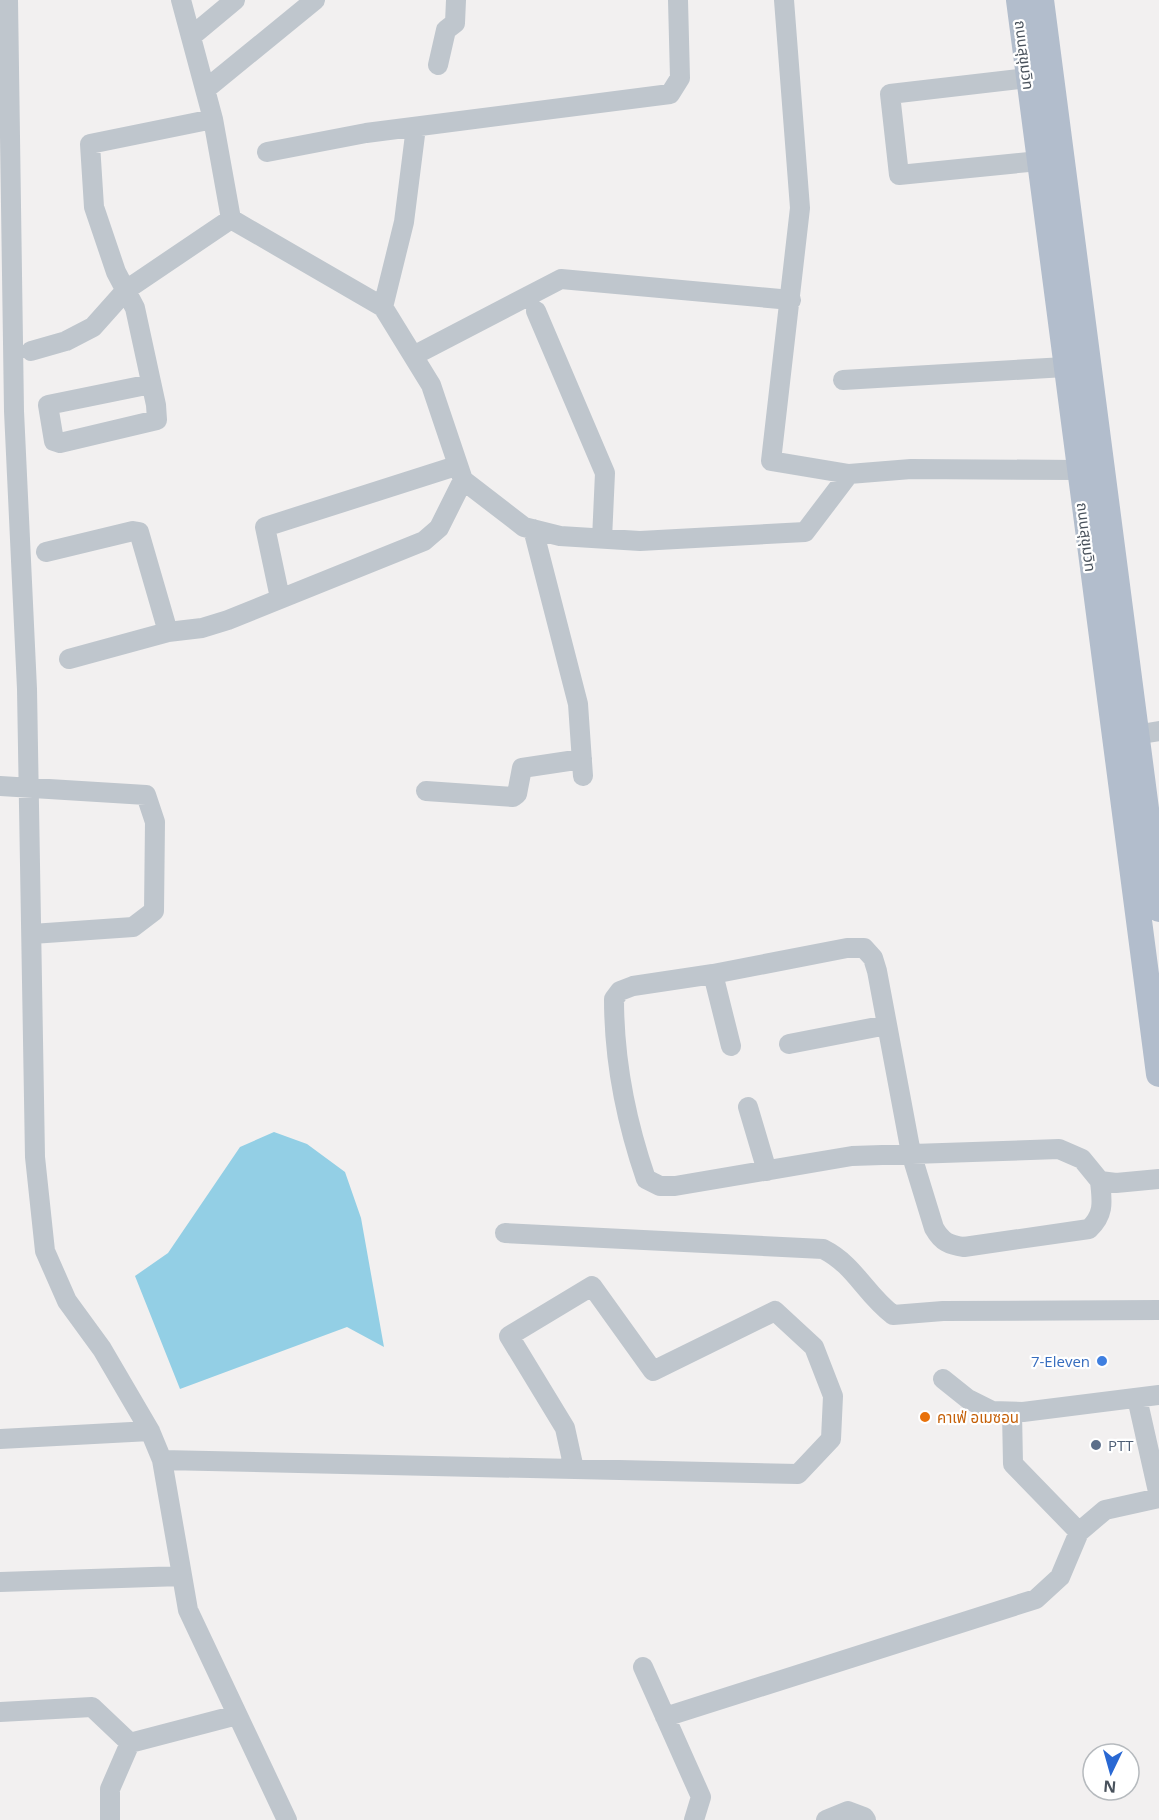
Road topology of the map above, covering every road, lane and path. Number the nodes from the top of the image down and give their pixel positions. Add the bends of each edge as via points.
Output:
1 (8, 0) edge
2 (181, 0) edge
3 (235, 0) edge
4 (315, 0) edge
5 (456, 0) edge
6 (678, 0) edge
7 (784, 0) edge
8 (1019, 0) edge
9 (1041, 0) edge
10 (193, 35) junction
11 (438, 65) dead end
12 (1028, 78) junction
13 (206, 89) junction
14 (213, 119) junction
15 (416, 127) junction
16 (267, 152) dead end
17 (1039, 161) junction
18 (231, 219) junction
19 (126, 290) junction
20 (791, 300) junction
21 (383, 307) junction
22 (536, 311) dead end
23 (31, 351) dead end
24 (413, 356) junction
25 (1074, 369) junction
26 (843, 380) dead end
27 (151, 384) junction
28 (1079, 470) junction
29 (460, 473) junction
30 (849, 474) junction
31 (532, 529) junction
32 (602, 539) junction
33 (46, 552) dead end
34 (280, 598) junction
35 (168, 632) junction
36 (69, 659) dead end
37 (1147, 733) edge
38 (0, 786) edge
39 (29, 789) junction
40 (426, 791) dead end
41 (1159, 909) edge
42 (32, 934) junction
43 (713, 974) junction
44 (887, 1025) junction
45 (789, 1044) dead end
46 (731, 1046) dead end
47 (1159, 1074) edge
48 (748, 1107) dead end
49 (911, 1153) junction
50 (767, 1171) junction
51 (1159, 1179) edge
52 (1100, 1181) junction
53 (505, 1233) dead end
54 (1159, 1310) edge
55 (943, 1379) dead end
56 (1159, 1395) edge
57 (1137, 1398) junction
58 (1012, 1412) junction
59 (150, 1431) junction
60 (0, 1439) edge
61 (162, 1461) junction
62 (574, 1469) junction
63 (1159, 1497) edge
64 (1079, 1532) junction
65 (182, 1576) junction
66 (0, 1582) edge
67 (643, 1667) dead end
68 (0, 1712) edge
69 (237, 1715) junction
70 (665, 1717) junction
71 (130, 1743) junction
72 (110, 1820) edge
73 (287, 1820) edge
74 (694, 1820) edge
75 (826, 1820) edge
76 (866, 1820) edge

1 - 39 street via 14,411
2 - 10 street
3 - 10 street
4 - 13 street
5 - 11 street via 454,23 446,30
6 - 15 street via 680,78 670,94
7 - 20 street via 800,208
8 - 12 main road, ถนนสุขุมวิท
9 - 25 main road, ถนนสุขุมวิท
10 - 13 street
12 - 17 main road, ถนนสุขุมวิท
12 - 17 street via 890,94 899,175
13 - 14 street
14 - 18 street
14 - 19 street via 90,144 94,207
15 - 16 street
15 - 21 street via 404,222
17 - 25 main road, ถนนสุขุมวิท
18 - 19 street
18 - 21 street
19 - 23 street via 93,327
19 - 27 street via 135,308
20 - 24 street via 561,279
20 - 30 street via 771,461
21 - 24 street
22 - 32 street via 605,473
24 - 29 street via 431,385
25 - 26 street
25 - 28 main road, ถนนสุขุมวิท
25 - 37 main road, ถนนสุขุมวิท
27 - 27 street via 155,422 60,443 54,441 48,405
28 - 30 street via 911,469
28 - 47 main road, ถนนสุขุมวิท
29 - 31 street
29 - 34 street via 439,528 424,541
29 - 34 street via 264,527
30 - 32 street via 805,532 640,541
31 - 32 street
31 - 40 street via 578,704 583,767 522,768 513,797
33 - 35 street via 139,532
34 - 35 street via 202,628
35 - 36 street
37 - 41 main road, ถนนสุขุมวิท
38 - 39 street
39 - 42 street
39 - 42 street via 146,795 155,822 154,911 133,927
42 - 59 street via 35,1157 45,1251 67,1300 102,1349
43 - 44 street via 864,948 873,958
43 - 46 street
43 - 50 street via 633,986 620,991 614,999 620,1082 637,1153 646,1179 660,1186
44 - 45 street
44 - 49 street
48 - 50 street
49 - 50 street via 852,1156
49 - 52 street via 1059,1149 1082,1159
49 - 52 street via 934,1228 949,1245 1089,1229 1101,1214
51 - 52 street
53 - 54 street via 823,1249 842,1259 878,1304 893,1316 943,1311
55 - 58 street via 968,1399 992,1411
56 - 57 street
57 - 58 street
57 - 63 street
58 - 64 street via 1013,1464
59 - 60 street
59 - 61 street
61 - 62 street
61 - 65 street
62 - 62 street via 565,1428 509,1336 592,1286 653,1371 775,1311 814,1347 833,1396 831,1438 798,1474
63 - 64 street via 1105,1510
64 - 70 street via 1060,1577 1036,1599
65 - 66 street
65 - 69 street via 188,1610
67 - 70 street
68 - 71 street via 92,1707
69 - 71 street
69 - 73 street
70 - 74 street via 701,1797
71 - 72 street via 110,1790
75 - 76 street via 848,1811

